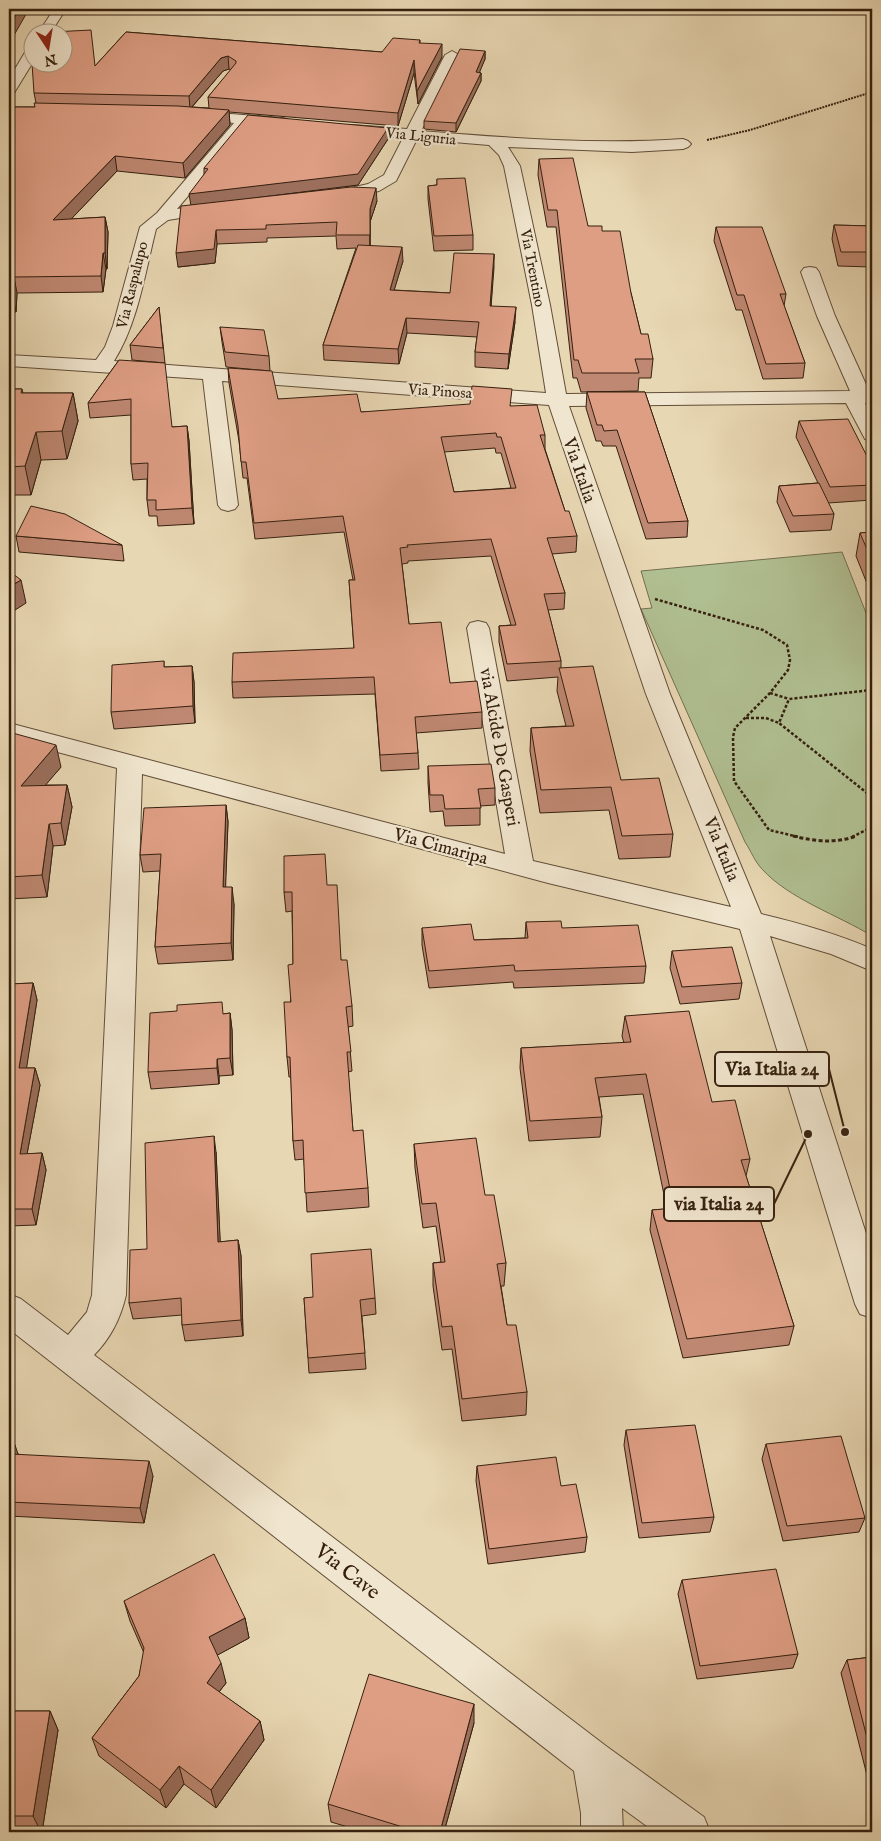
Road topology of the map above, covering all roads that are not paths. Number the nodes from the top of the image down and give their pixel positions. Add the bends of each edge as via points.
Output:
1 (60, 9) edge
2 (52, 22) edge
3 (452, 55) dead end
4 (22, 69) edge
5 (9, 90) edge
6 (207, 101) dead end
7 (180, 114) edge
8 (195, 115) junction
9 (245, 119) junction
10 (298, 124) edge
11 (336, 127) edge
12 (411, 135) junction
13 (494, 142) junction
14 (684, 144) road end
15 (327, 196) edge
16 (230, 206) edge
17 (163, 216) junction
18 (810, 272) dead end
19 (9, 362) edge
20 (102, 366) junction
21 (212, 374) junction
22 (862, 397) edge
23 (557, 400) junction
24 (872, 434) edge
25 (228, 505) dead end
26 (478, 628) dead end
27 (9, 731) edge
28 (130, 763) junction
29 (521, 867) junction
30 (752, 922) junction
31 (872, 960) edge
32 (872, 1304) edge
33 (9, 1309) edge
34 (68, 1355) junction
35 (592, 1760) junction
36 (602, 1832) edge
37 (689, 1832) edge

1 - 2 street
3 - 12 street
4 - 5 street
6 - 8 street
7 - 8 street
8 - 9 street
9 - 10 street
9 - 17 street, Via Raspalupo
11 - 12 street, Via Liguria
12 - 13 street, Via Liguria
12 - 15 street via 391,176 383,184 363,191
13 - 14 street, Via Liguria via 632,147
13 - 23 street, Via Trentino via 512,166
16 - 17 street
17 - 20 street, Via Raspalupo via 147,230 122,326 116,344
18 - 22 street
19 - 20 street, Via Pinosa
20 - 21 street, Via Pinosa
21 - 23 street, Via Pinosa
21 - 25 street
22 - 23 street, Via Pinosa
22 - 24 street
23 - 30 street, Via Italia via 658,694
26 - 29 street, via Alcide De Gasperi
27 - 28 street, Via Cimaripa
28 - 29 street, Via Cimaripa
28 - 34 street via 108,1295 104,1315 94,1333
29 - 30 street, Via Cimaripa
30 - 31 street, Via Cimaripa via 824,941
30 - 32 street, Via Italia
33 - 34 street, Via Cave
34 - 35 street, Via Cave
35 - 36 street via 602,1813
35 - 37 street, Via Cave

